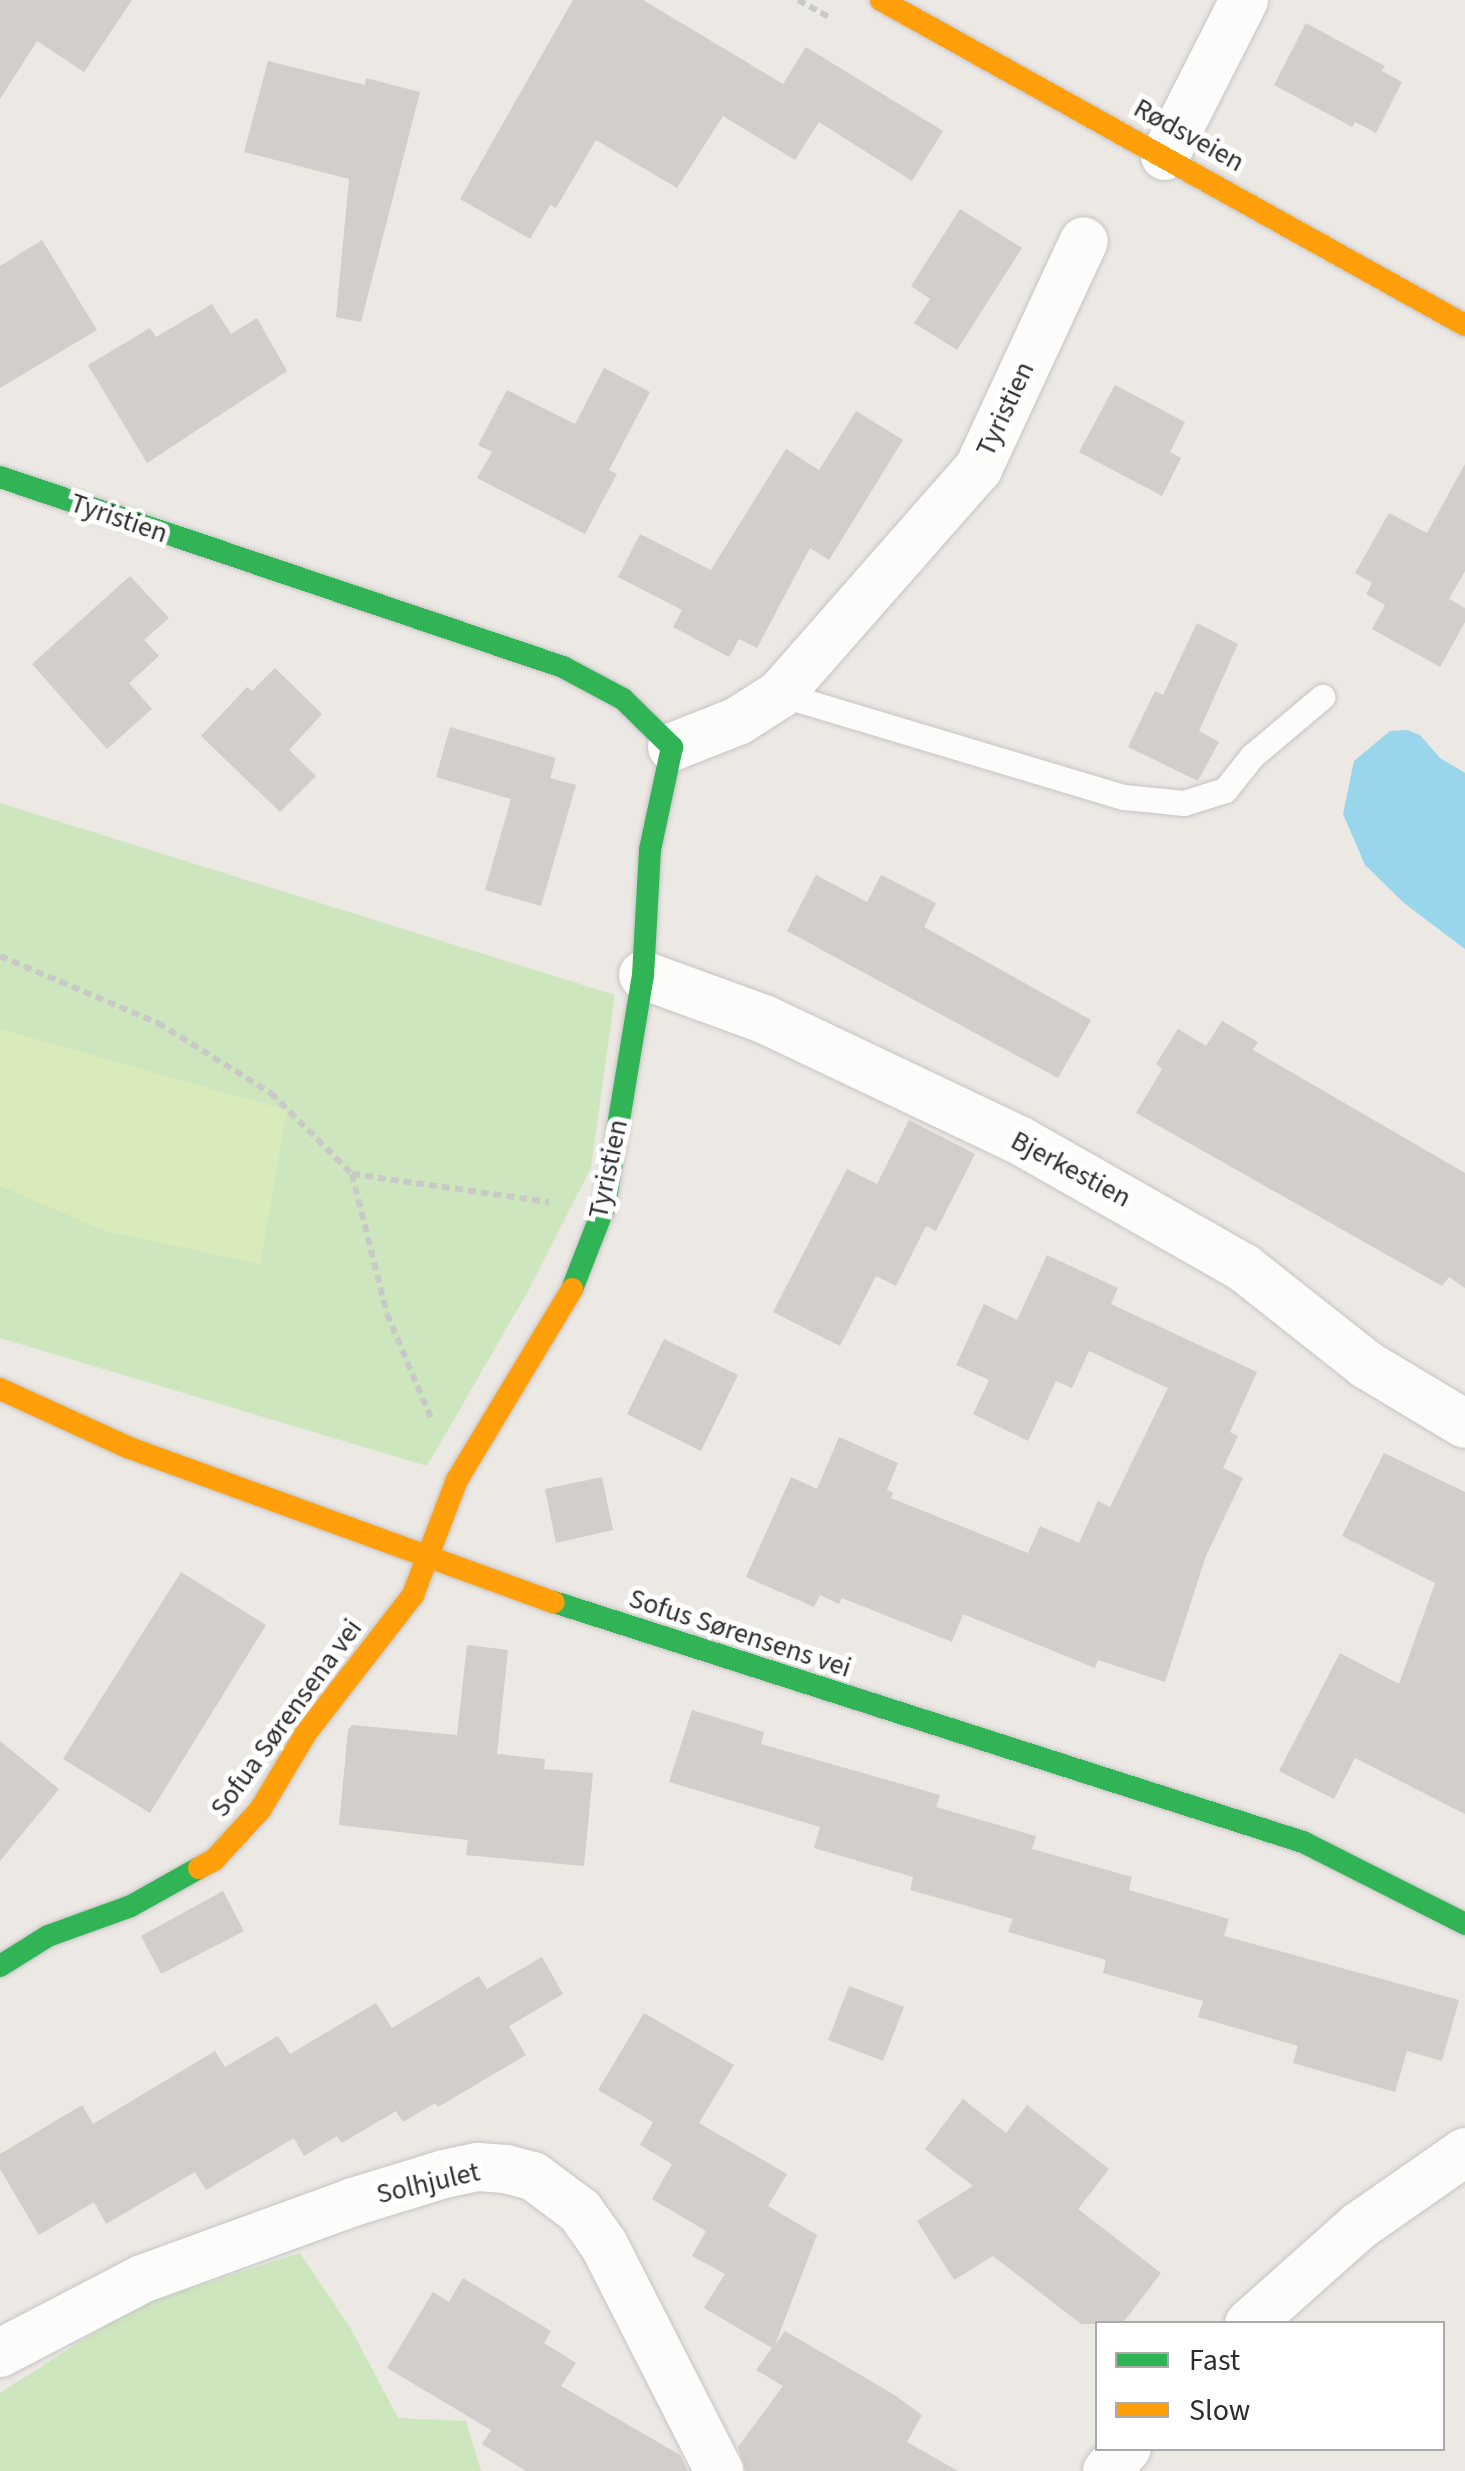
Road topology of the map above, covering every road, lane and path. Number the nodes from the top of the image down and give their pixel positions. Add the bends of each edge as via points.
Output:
1 (881, 0) edge
2 (1244, 0) edge
3 (1164, 156) junction
4 (1084, 241) dead end
5 (1465, 325) edge
6 (0, 477) edge
7 (780, 694) junction
8 (1322, 697) dead end
9 (672, 748) junction
10 (0, 956) edge
11 (642, 975) junction
12 (352, 1174) junction
13 (605, 1205) junction
14 (0, 1389) edge
15 (1465, 1424) edge
16 (457, 1480) junction
17 (430, 1554) junction
18 (1465, 1924) edge
19 (0, 1966) edge
20 (1465, 2152) edge
21 (1252, 2321) edge
22 (0, 2352) edge
23 (1124, 2451) edge
24 (720, 2471) edge
25 (1107, 2471) edge

1 - 3 street, Rødsveien
2 - 3 street
3 - 5 street, Rødsveien
4 - 7 street, Tyristien via 978,469
6 - 9 street, Tyristien via 563,667 624,700
7 - 8 lane via 1124,797 1184,804 1224,790 1252,756
7 - 9 street, Tyristien via 738,721
9 - 11 street, Tyristien via 650,850
10 - 12 path via 158,1023 271,1092
11 - 13 street, Tyristien
11 - 15 street, Bjerkestien via 764,1018 877,1069 1158,1216 1244,1268 1367,1365
12 - 13 path
12 - 16 path via 387,1314
13 - 16 street, Tyristien via 574,1285
14 - 17 street, Sofus Sørensens vei via 126,1447
16 - 17 street, Tyristien
17 - 18 street, Sofus Sørensens vei via 618,1626 1303,1842
17 - 19 street, Sofua Sørensena vei via 413,1595 306,1733 240,1836 214,1860 132,1906 48,1936
20 - 21 street via 1359,2226
22 - 24 street, Solhjulet via 142,2278 444,2174 506,2168 555,2188 580,2211
23 - 25 street

